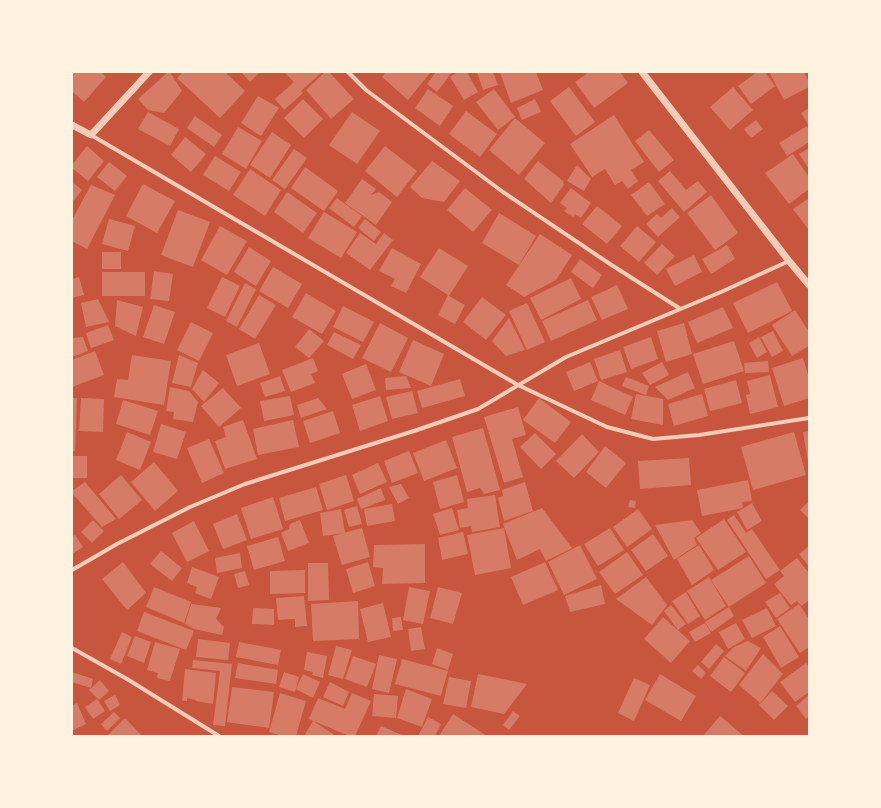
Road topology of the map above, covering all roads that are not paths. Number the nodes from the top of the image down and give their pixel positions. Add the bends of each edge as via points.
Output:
1 (149, 72) edge
2 (348, 72) edge
3 (642, 72) edge
4 (72, 125) edge
5 (91, 135) junction
6 (789, 261) junction
7 (809, 285) edge
8 (679, 308) junction
9 (518, 385) junction
10 (809, 418) edge
11 (72, 570) edge
12 (72, 648) edge
13 (219, 736) edge

1 - 5 street
2 - 8 street via 366,90 503,192
3 - 6 street
4 - 5 street
5 - 9 street
6 - 7 street
6 - 8 street
8 - 9 street via 566,357
9 - 10 street via 607,427 653,439 699,435
9 - 11 street via 478,409 238,487 117,544
12 - 13 street via 127,678

